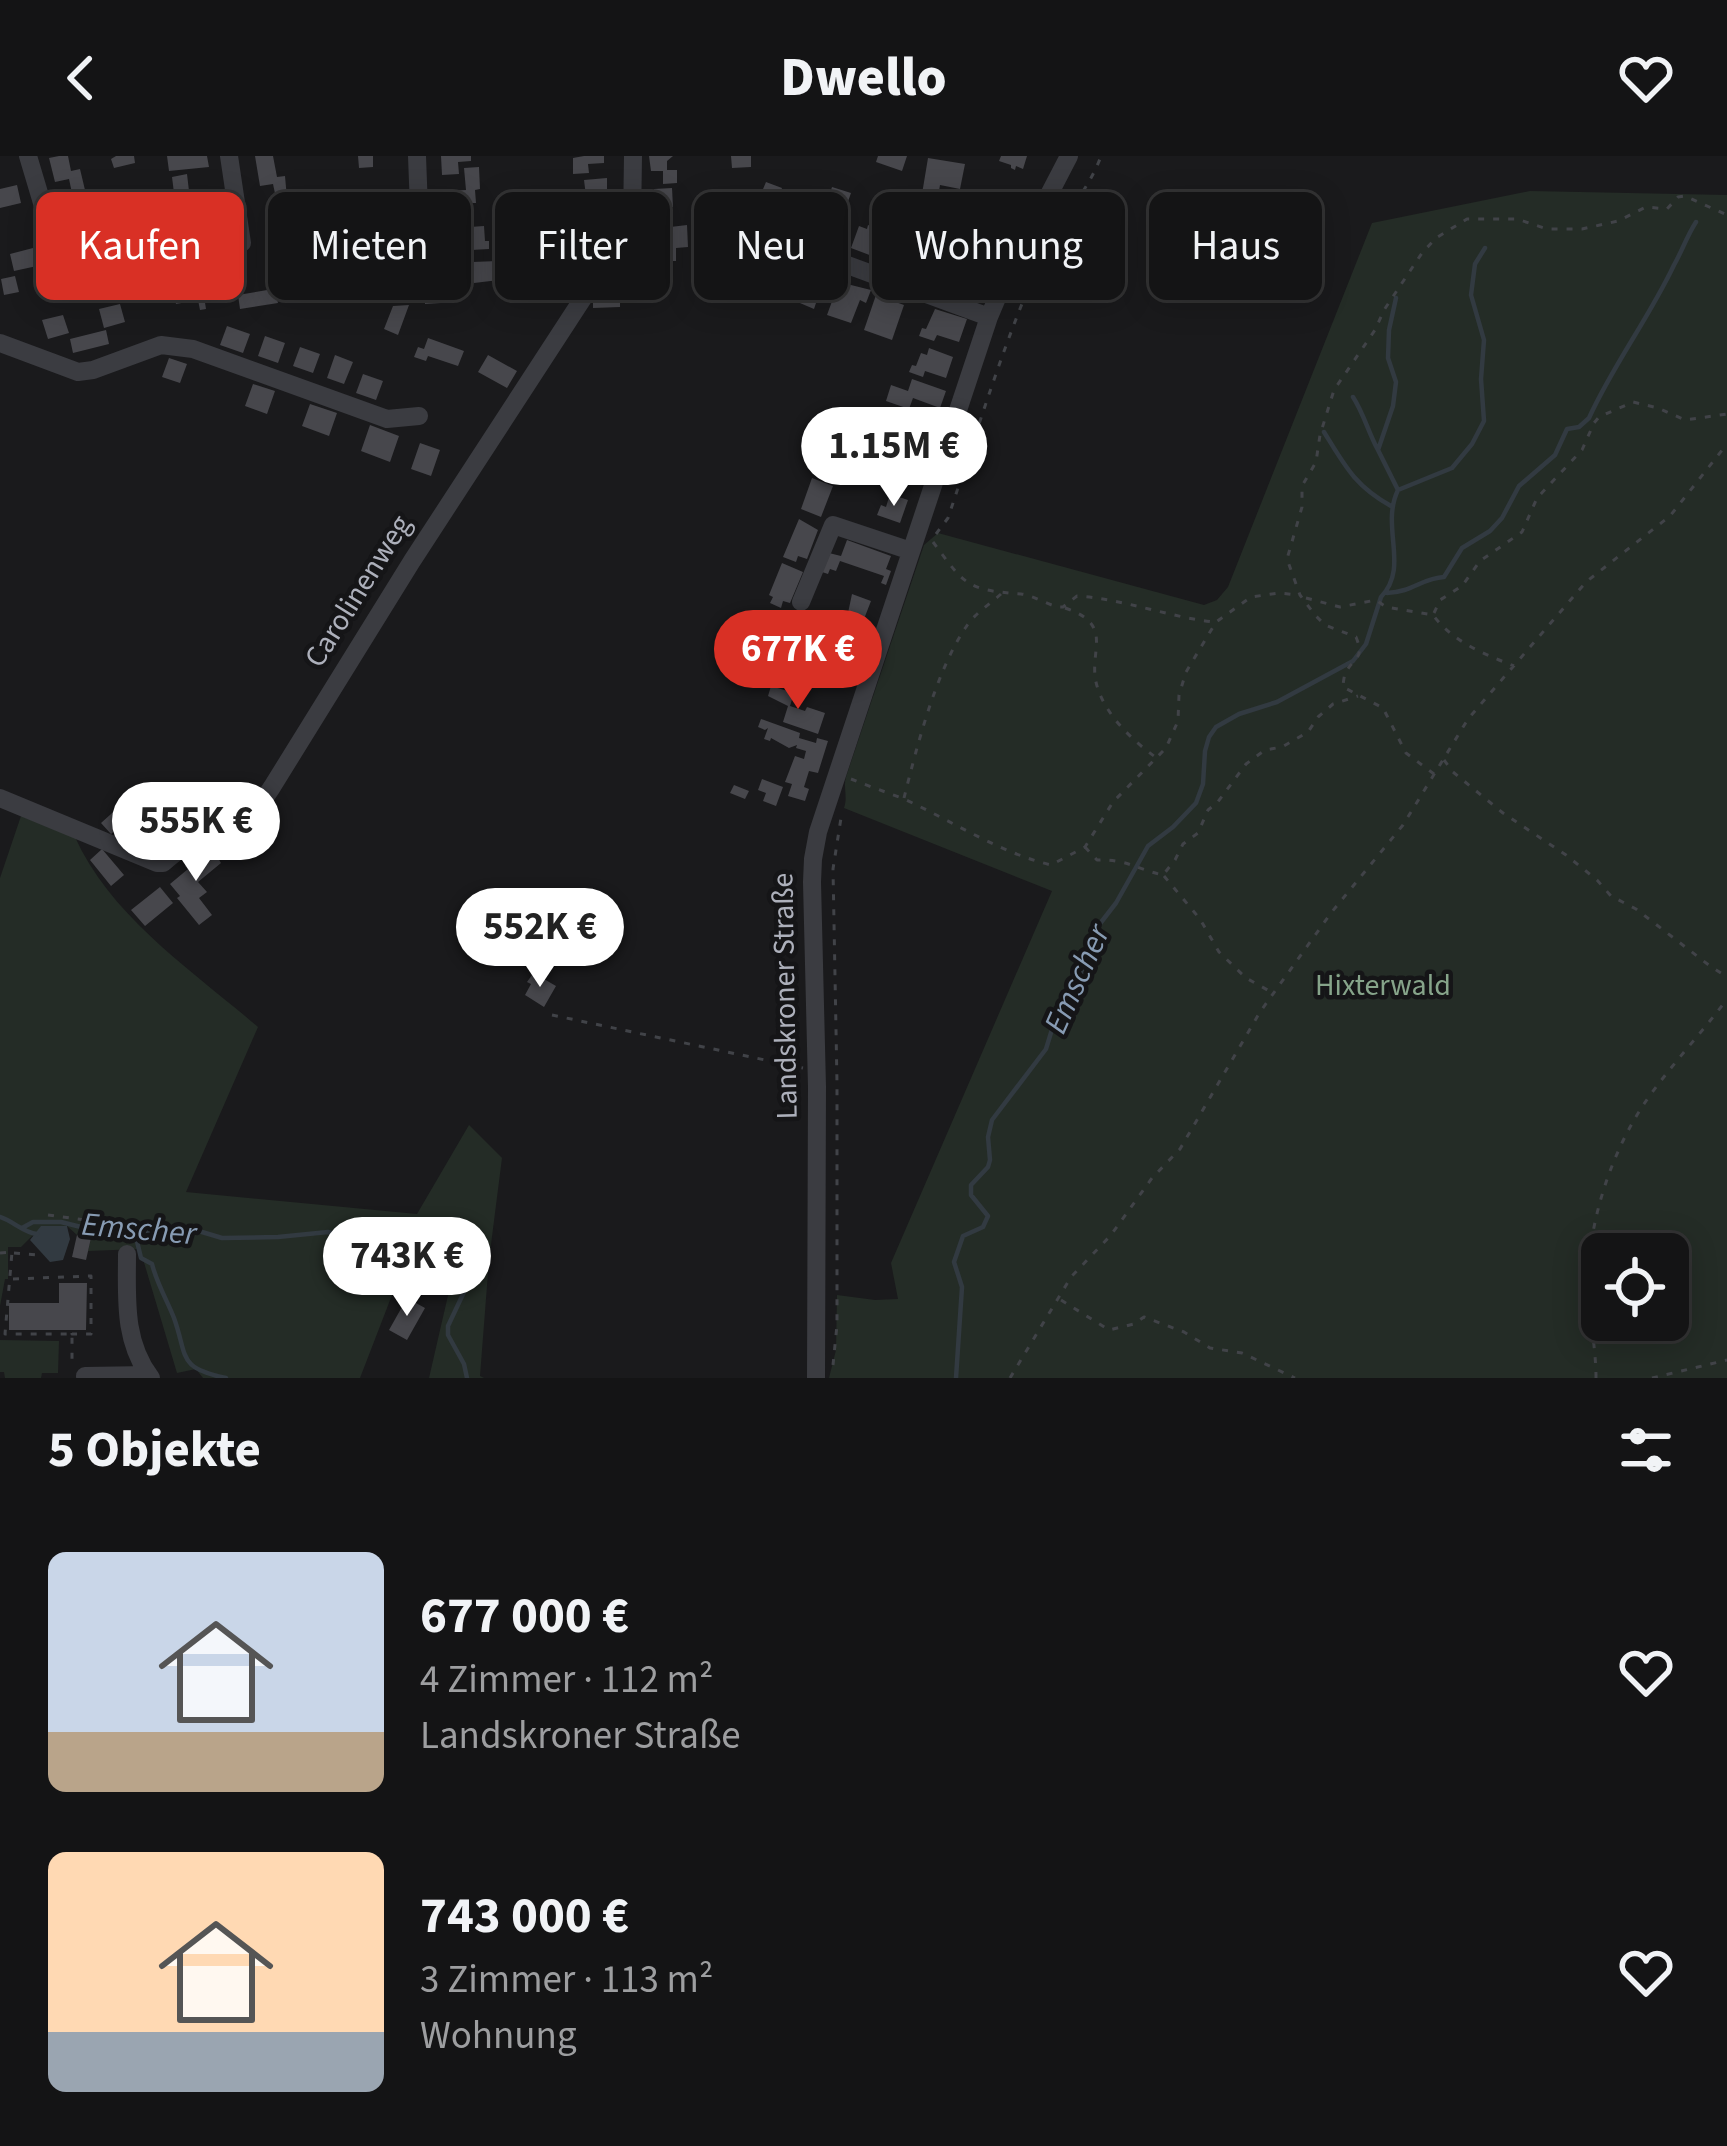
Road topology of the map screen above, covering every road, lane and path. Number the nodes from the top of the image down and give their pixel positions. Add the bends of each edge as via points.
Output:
1 (28, 156) edge
2 (229, 156) edge
3 (417, 156) edge
4 (633, 156) edge
5 (1069, 156) edge
6 (1101, 156) edge
7 (39, 192) edge
8 (234, 192) edge
9 (418, 192) edge
10 (1727, 215) edge
11 (848, 265) edge
12 (989, 317) junction
13 (0, 344) edge
14 (1727, 413) edge
15 (418, 416) dead end
16 (1727, 444) edge
17 (921, 545) junction
18 (1002, 594) junction
19 (1300, 595) junction
20 (801, 602) dead end
21 (1063, 608) junction
22 (1433, 615) junction
23 (1216, 622) junction
24 (1516, 666) junction
25 (1360, 696) junction
26 (1157, 758) junction
27 (1443, 758) junction
28 (1434, 774) junction
29 (845, 780) dead end
30 (0, 798) edge
31 (904, 800) junction
32 (844, 808) dead end
33 (1085, 847) junction
34 (1163, 875) junction
35 (1727, 976) edge
36 (1274, 993) junction
37 (1727, 999) edge
38 (552, 1015) dead end
39 (816, 1071) junction
40 (48, 1215) dead end
41 (121, 1247) joint
42 (0, 1252) edge
43 (12, 1252) junction
44 (39, 1255) dead end
45 (11, 1279) junction
46 (1059, 1299) junction
47 (72, 1332) junction
48 (1727, 1360) edge
49 (824, 1374) edge
50 (86, 1376) edge
51 (150, 1377) edge
52 (1010, 1378) edge
53 (1295, 1378) edge
54 (1596, 1378) edge
55 (1652, 1378) edge

1 - 7 street
2 - 8 street
3 - 9 street
4 - 30 street, Carolinenweg via 632,223 250,817 157,863
5 - 12 street, Landskroner Straße
6 - 17 path via 1037,265 948,518
10 - 19 path via 1685,196 1582,229 1478,218 1436,238 1334,390 1287,560
11 - 12 street
12 - 17 street, Landskroner Straße
13 - 15 street via 78,372 161,345 193,349 387,419
14 - 22 path via 1685,420 1633,401 1599,417 1522,532 1480,561
16 - 24 path via 1670,516 1586,582
17 - 18 path via 969,584
17 - 20 street via 833,525
17 - 39 street, Landskroner Straße via 813,859
18 - 21 path
18 - 31 path via 967,625 940,679
19 - 22 path via 1340,607 1376,600
19 - 23 path via 1251,597
19 - 25 path via 1325,625 1356,637 1358,659 1343,687
21 - 23 path via 1077,596 1110,598
21 - 26 path via 1094,628 1100,696
22 - 24 path via 1454,637
23 - 26 path via 1186,672 1178,722
24 - 27 path
25 - 28 path via 1383,708 1406,753
25 - 34 path via 1333,704 1308,732 1246,764
26 - 33 path via 1113,802
27 - 28 path
27 - 35 path via 1611,896
28 - 36 path
29 - 31 path
31 - 33 path via 1028,860 1052,866
32 - 49 path via 832,869 837,1325
33 - 34 path via 1097,860
34 - 36 path via 1219,952
36 - 46 path via 1180,1149
37 - 54 path via 1632,1124 1597,1215 1588,1287
38 - 39 path
39 - 49 street, Landskroner Straße
40 - 41 path via 115,1224
41 - 51 street via 128,1330
42 - 43 path
43 - 44 path
43 - 45 path
45 - 47 path via 4,1334
45 - 47 path via 91,1276 91,1334
46 - 52 path
46 - 53 path via 1109,1330 1154,1319
47 - 50 path via 72,1376
48 - 55 path
50 - 51 street

